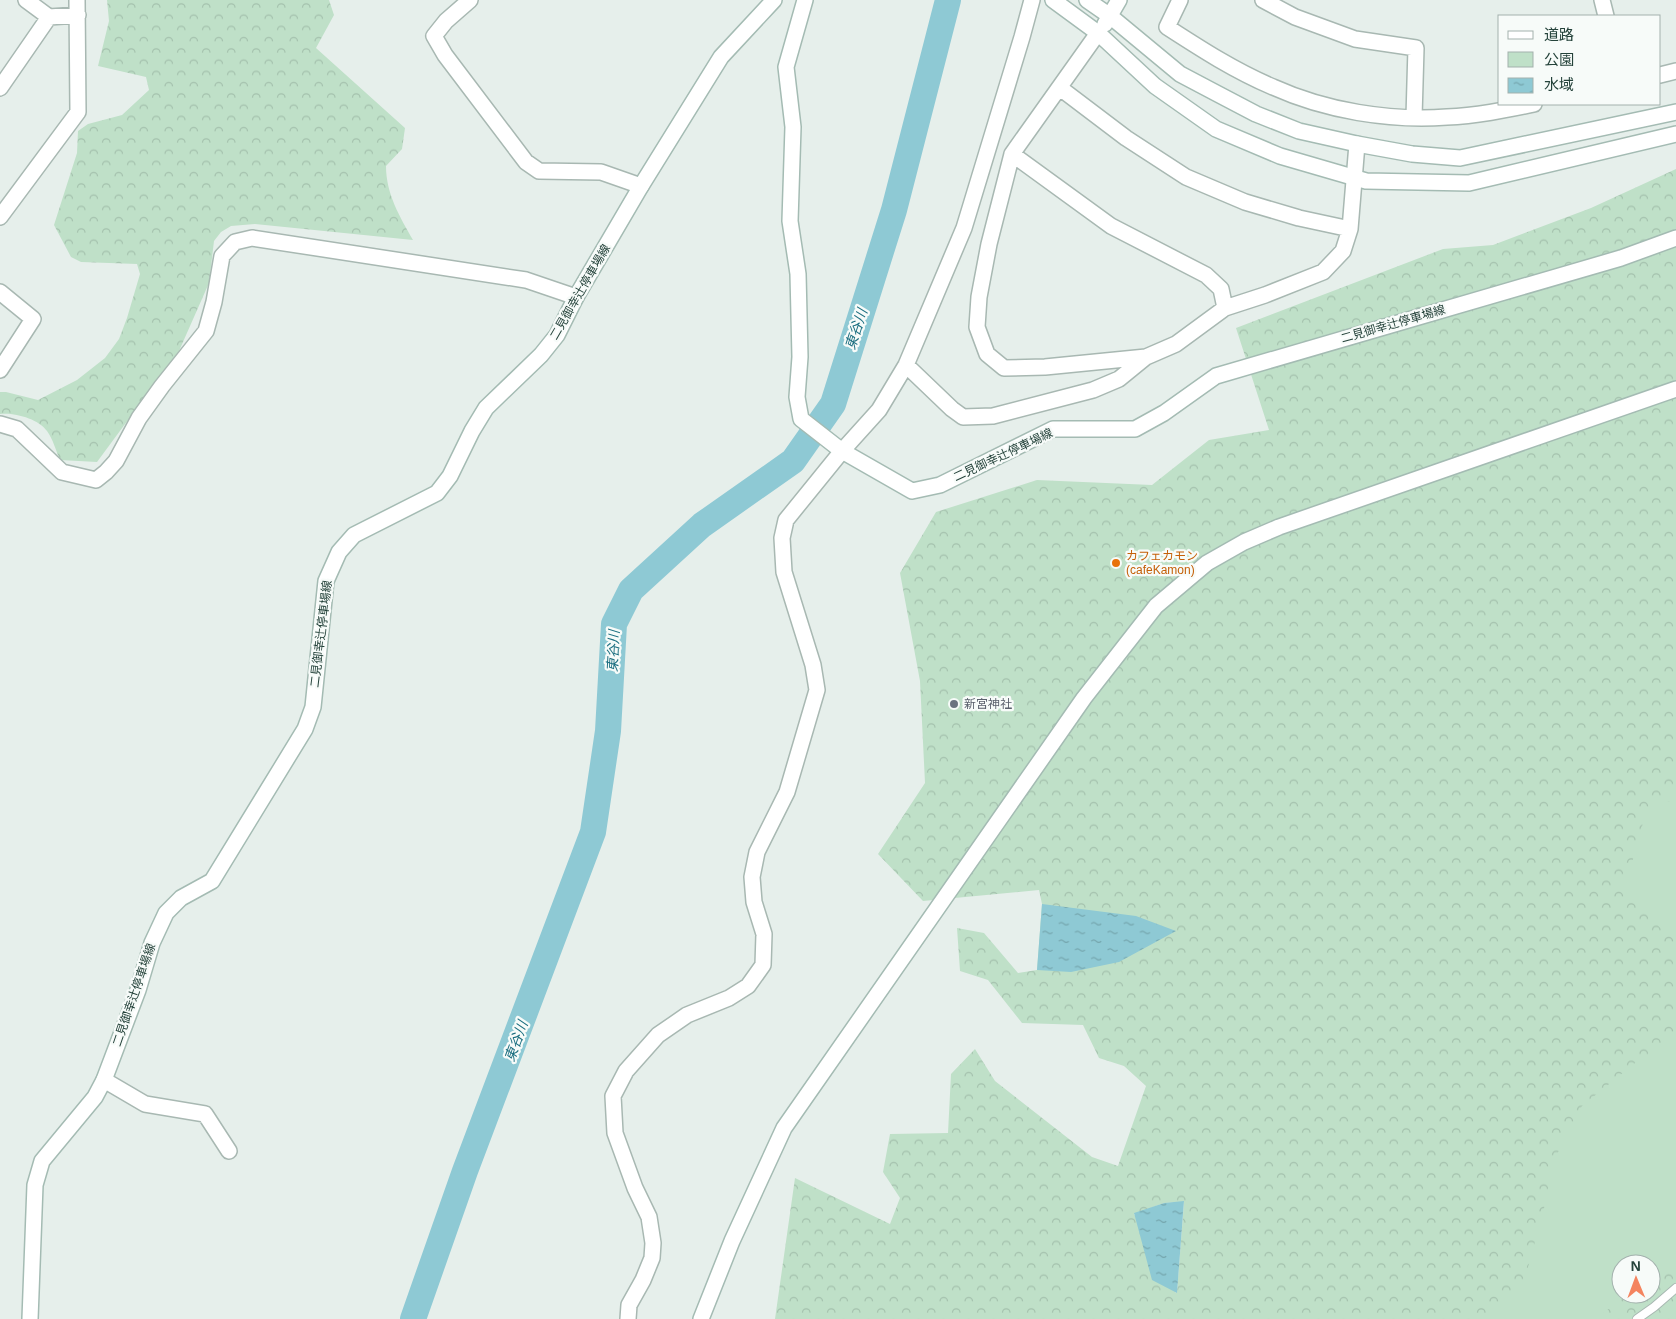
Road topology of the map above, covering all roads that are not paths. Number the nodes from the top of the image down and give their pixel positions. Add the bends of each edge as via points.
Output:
1 (26, 0) edge
2 (470, 0) edge
3 (774, 0) edge
4 (805, 0) edge
5 (1032, 0) edge
6 (1088, 0) edge
7 (1119, 0) edge
8 (1180, 0) edge
9 (1602, 0) edge
10 (1267, 1) edge
11 (1055, 2) edge
12 (77, 8) edge
13 (1606, 15) edge
14 (1110, 16) junction
15 (49, 17) junction
16 (1098, 33) junction
17 (1676, 71) edge
18 (1661, 75) edge
19 (0, 88) edge
20 (1060, 88) junction
21 (1527, 105) edge
22 (1676, 112) edge
23 (1414, 118) junction
24 (1676, 134) edge
25 (1357, 144) junction
26 (1012, 154) junction
27 (1354, 177) junction
28 (640, 186) junction
29 (0, 217) edge
30 (1350, 229) junction
31 (1676, 238) edge
32 (0, 292) edge
33 (576, 297) junction
34 (1225, 308) junction
35 (1146, 357) junction
36 (906, 365) junction
37 (0, 370) edge
38 (1676, 389) edge
39 (0, 424) edge
40 (842, 451) junction
41 (104, 1080) junction
42 (229, 1150) dead end
43 (1676, 1288) edge
44 (30, 1319) edge
45 (628, 1319) edge
46 (701, 1319) edge
47 (1637, 1319) edge

1 - 15 street
2 - 28 street via 434,36 526,162 539,171 601,172
3 - 28 street, 二見御幸辻停車場線 via 721,57
4 - 40 street, 二見御幸辻停車場線 via 786,67 793,127 790,221 798,274 800,357 797,397 801,419
5 - 36 street via 964,228
6 - 14 street
7 - 14 street
8 - 23 street via 1167,27 1219,60 1273,88 1352,112
9 - 13 street
10 - 23 street via 1295,17 1355,39 1416,48
11 - 16 street
12 - 15 street
12 - 29 street via 78,112
14 - 16 street
14 - 25 street via 1180,74 1256,114 1299,131
15 - 19 street
16 - 20 street
16 - 27 street via 1156,86 1216,129 1280,156
17 - 18 street
20 - 26 street
20 - 30 street via 1126,138 1186,177 1245,202
21 - 23 street via 1448,117
22 - 25 street via 1460,158 1412,154
24 - 27 street via 1469,183 1366,181
25 - 27 street
26 - 34 street via 1111,226 1206,275 1222,289
26 - 35 street via 979,296 977,327 987,354 1004,368
27 - 30 street
28 - 33 street, 二見御幸辻停車場線
30 - 34 street via 1343,251 1323,272
31 - 40 street, 二見御幸辻停車場線 via 1621,258 1216,376 1135,430 1053,429 940,485 912,491
32 - 37 street via 33,319
33 - 39 street via 526,280 252,238 235,242 222,256 206,331 162,386 116,460 96,480 62,472 17,429
33 - 41 street, 二見御幸辻停車場線 via 557,335 541,355 486,408 450,476 437,493 354,535 339,552 326,581 313,706 305,729 212,881 181,898 166,913 152,943
34 - 35 street via 1176,344
35 - 36 street via 1118,379 1093,390 993,416 963,417
36 - 40 street via 878,410
38 - 46 street via 1279,527 1208,563 1156,606 1084,698 784,1128 732,1241
40 - 45 street via 786,520 782,538 784,572 813,665 817,690 787,792 757,852 753,868 754,902 764,934 763,965 748,986 687,1015 658,1035 626,1071 612,1096 615,1134 649,1217 653,1243 652,1258 629,1305
41 - 42 street via 145,1104 205,1114
41 - 44 street, 二見御幸辻停車場線 via 95,1097 42,1161 35,1185
43 - 47 lane

